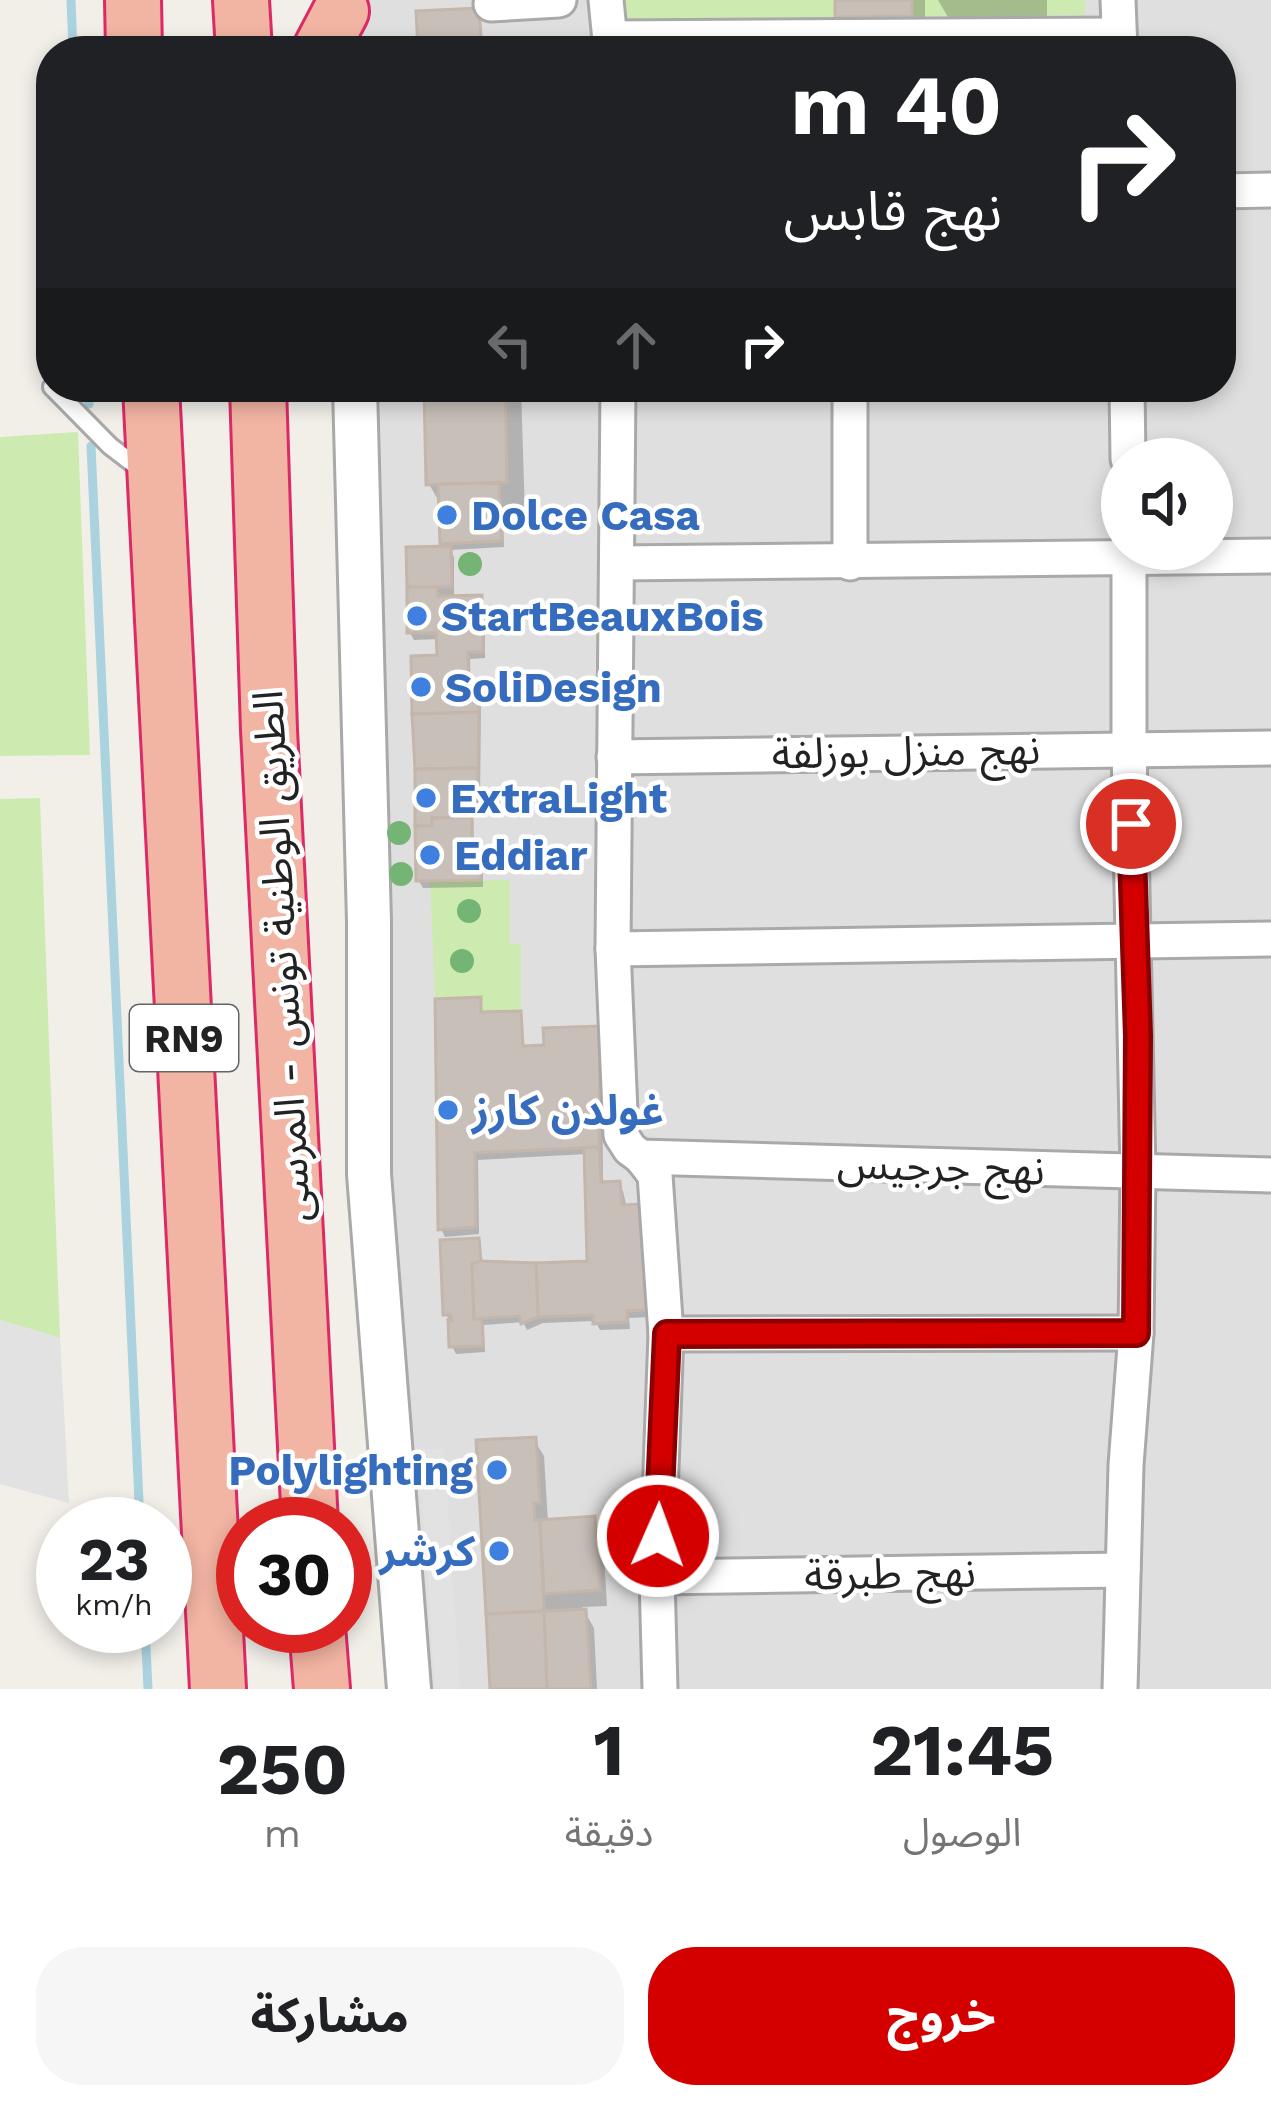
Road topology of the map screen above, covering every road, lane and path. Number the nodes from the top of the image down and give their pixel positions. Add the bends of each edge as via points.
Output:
1 (133, 0) edge
2 (241, 0) edge
3 (559, 0) edge
4 (606, 0) edge
5 (1118, 0) edge
6 (491, 4) dead end
7 (134, 36) edge
8 (243, 36) edge
9 (609, 36) edge
10 (1119, 36) edge
11 (1236, 190) edge
12 (1271, 190) edge
13 (67, 402) edge
14 (152, 402) edge
15 (258, 402) edge
16 (355, 402) edge
17 (618, 402) edge
18 (850, 402) edge
19 (1126, 402) edge
20 (1127, 438) edge
21 (156, 481) junction
22 (1101, 554) edge
23 (1233, 555) edge
24 (1271, 556) edge
25 (618, 563) junction
26 (850, 563) junction
27 (1130, 570) edge
28 (1129, 747) junction
29 (1271, 748) edge
30 (614, 758) junction
31 (1135, 939) junction
32 (1271, 940) edge
33 (613, 949) junction
34 (631, 1146) junction
35 (1138, 1172) junction
36 (1271, 1175) edge
37 (1136, 1333) junction
38 (667, 1334) junction
39 (309, 1497) edge
40 (1123, 1570) junction
41 (657, 1577) junction
42 (319, 1653) edge
43 (218, 1689) edge
44 (322, 1689) edge
45 (409, 1689) edge
46 (660, 1689) edge
47 (1120, 1689) edge

1 - 7 highway
2 - 8 highway
3 - 6 street
4 - 9 street
5 - 10 street
11 - 12 street
13 - 21 lane
14 - 21 highway, RN9
15 - 39 highway, الطريق الوطنية تونس - المرسى / RN9
16 - 45 street via 370,1174
17 - 25 street
18 - 26 street
19 - 20 street
21 - 43 highway, RN9
22 - 26 street
23 - 24 street
25 - 26 street
25 - 30 street
27 - 28 street
28 - 29 street, نهج منزل بوزلفة
28 - 30 street, نهج منزل بوزلفة
28 - 31 street
30 - 33 street
31 - 32 street
31 - 33 street
31 - 35 street
33 - 34 street
34 - 35 street, نهج جرجيس
34 - 38 street via 655,1175
35 - 36 street, نهج جرجيس
35 - 37 street
37 - 38 street
37 - 40 street
38 - 41 street
40 - 41 street, نهج طبرقة
40 - 47 street
41 - 46 street
42 - 44 highway

